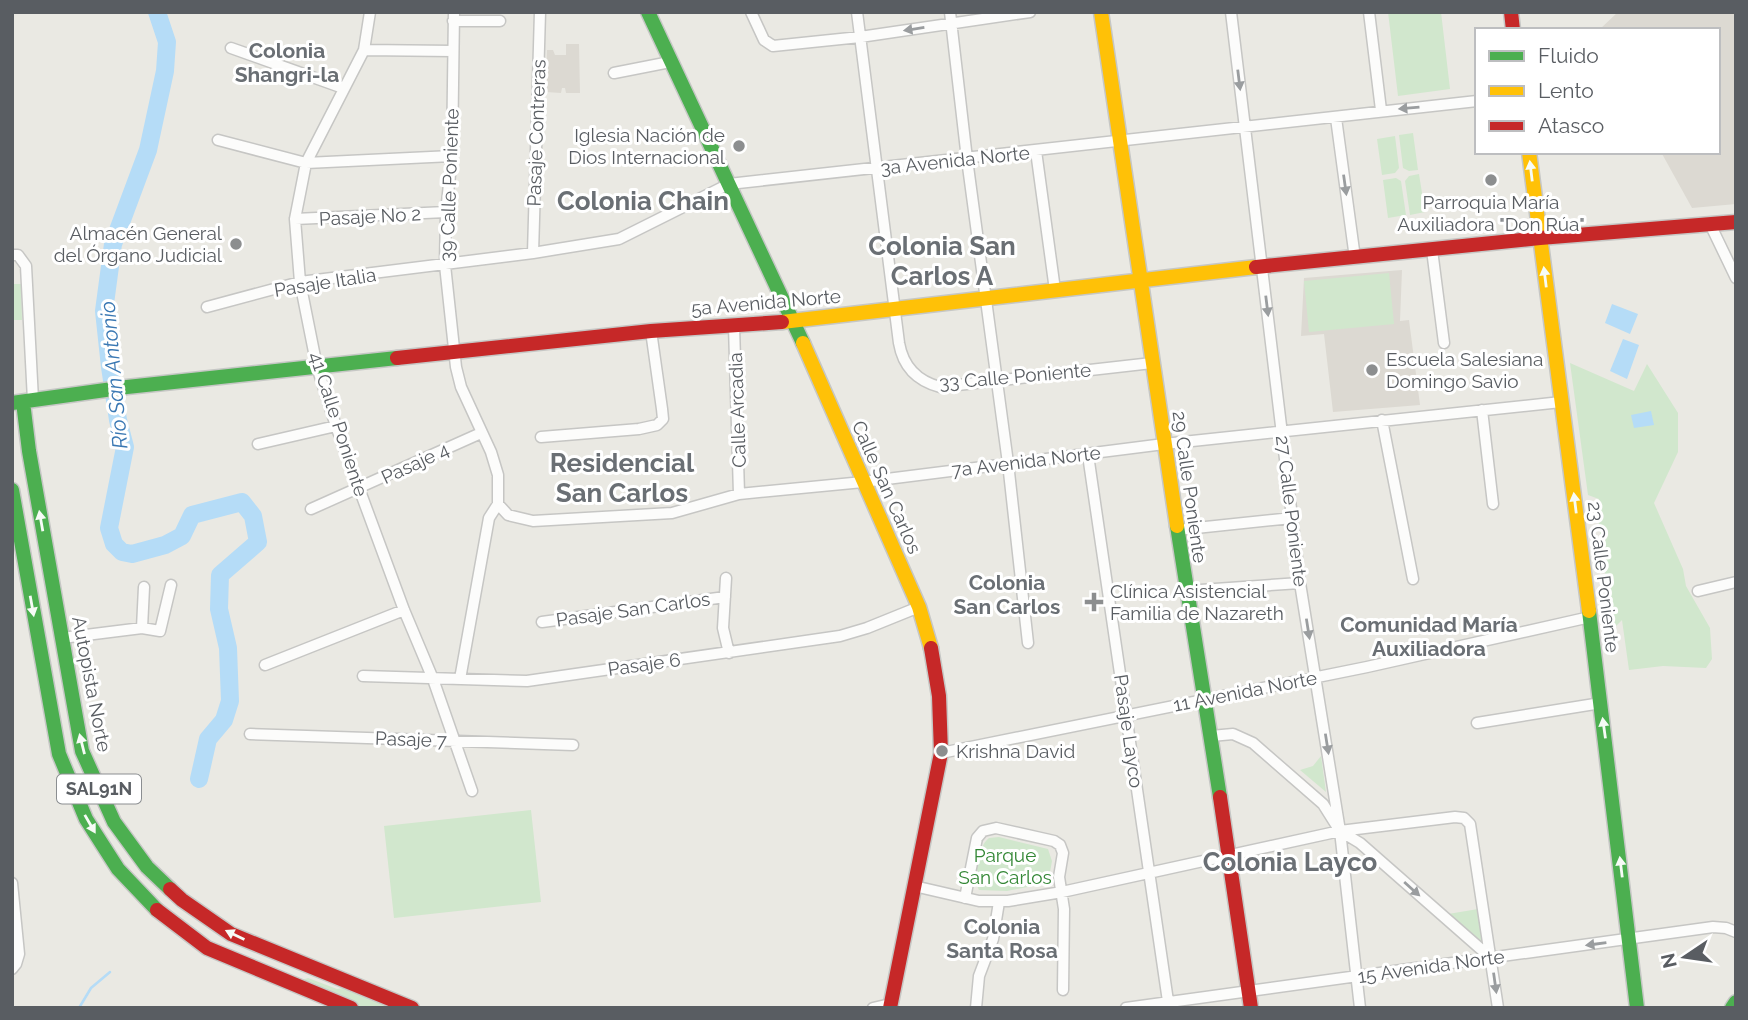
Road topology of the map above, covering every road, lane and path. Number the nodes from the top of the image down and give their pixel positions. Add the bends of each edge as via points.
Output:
1 (370, 12) edge
2 (540, 12) edge
3 (648, 12) edge
4 (751, 12) edge
5 (857, 12) edge
6 (1030, 12) edge
7 (1101, 12) edge
8 (1231, 12) edge
9 (1369, 12) edge
10 (453, 17) edge
11 (951, 18) edge
12 (500, 21) dead end
13 (860, 37) junction
14 (231, 48) dead end
15 (364, 50) junction
16 (453, 51) junction
17 (670, 62) junction
18 (614, 72) dead end
19 (343, 88) junction
20 (1475, 101) edge
21 (1381, 110) junction
22 (1336, 118) junction
23 (1245, 128) junction
24 (218, 141) dead end
25 (1120, 142) junction
26 (1036, 151) junction
27 (1529, 154) edge
28 (452, 156) junction
29 (967, 159) junction
30 (306, 163) junction
31 (876, 169) junction
32 (729, 184) junction
33 (446, 212) junction
34 (295, 219) junction
35 (1735, 221) edge
36 (1710, 224) junction
37 (1540, 237) junction
38 (1432, 250) junction
39 (533, 253) junction
40 (12, 255) edge
41 (1355, 258) junction
42 (446, 265) junction
43 (1262, 267) junction
44 (1736, 278) edge
45 (1140, 279) junction
46 (300, 282) junction
47 (1055, 290) junction
48 (987, 297) junction
49 (207, 307) dead end
50 (894, 309) junction
51 (793, 321) junction
52 (734, 326) junction
53 (651, 331) junction
54 (1444, 343) dead end
55 (456, 352) junction
56 (1152, 363) junction
57 (317, 367) junction
58 (997, 381) junction
59 (23, 402) edge
60 (1561, 402) junction
61 (1482, 410) junction
62 (1382, 420) junction
63 (336, 426) junction
64 (1282, 431) junction
65 (481, 433) junction
66 (541, 437) dead end
67 (258, 444) dead end
68 (1164, 444) junction
69 (1088, 455) junction
70 (1008, 463) junction
71 (863, 482) junction
72 (359, 488) junction
73 (12, 490) edge
74 (739, 494) junction
75 (1493, 504) dead end
76 (498, 505) junction
77 (311, 509) dead end
78 (1292, 518) junction
79 (1177, 530) junction
80 (17, 547) edge
81 (726, 578) dead end
82 (1413, 579) dead end
83 (1736, 582) edge
84 (1300, 583) junction
85 (171, 585) dead end
86 (144, 587) dead end
87 (1186, 591) junction
88 (1698, 591) dead end
89 (725, 597) junction
90 (919, 607) junction
91 (404, 610) junction
92 (1590, 617) junction
93 (542, 622) dead end
94 (142, 628) junction
95 (62, 638) junction
96 (1028, 643) dead end
97 (729, 653) junction
98 (265, 665) dead end
99 (363, 676) dead end
100 (1315, 677) junction
101 (433, 679) junction
102 (460, 680) junction
103 (1206, 698) junction
104 (1601, 703) junction
105 (1127, 714) junction
106 (1477, 723) dead end
107 (250, 734) dead end
108 (1211, 737) junction
109 (453, 741) junction
110 (573, 745) dead end
111 (941, 753) junction
112 (472, 791) dead end
113 (1340, 831) junction
114 (1229, 854) junction
115 (1149, 873) junction
116 (12, 883) edge
117 (914, 886) junction
118 (1062, 892) junction
119 (965, 898) junction
120 (999, 902) junction
121 (1736, 932) edge
122 (1630, 939) junction
123 (268, 949) junction
124 (1491, 958) junction
125 (12, 969) edge
126 (259, 971) junction
127 (1355, 977) junction
128 (345, 981) junction
129 (303, 988) junction
130 (1063, 990) dead end
131 (1249, 990) junction
132 (1736, 1002) edge
133 (1168, 1005) edge
134 (890, 1006) edge
135 (351, 1008) edge
136 (412, 1008) edge
137 (873, 1008) edge
138 (976, 1008) edge
139 (1126, 1008) edge
140 (1251, 1008) edge
141 (1360, 1008) edge
142 (1498, 1008) edge
143 (1637, 1008) edge
144 (1732, 1008) edge

1 - 15 street, 41 Calle Poniente
2 - 39 street, Pasaje Contreras
3 - 17 main road, Calle San Carlos
4 - 13 street via 764,40 772,46
5 - 13 street, 33 Calle Poniente
6 - 11 street
7 - 25 main road, 29 Calle Poniente
8 -> 23 street, 27 Calle Poniente
9 - 21 street
10 - 12 street
10 - 16 street, 39 Calle Poniente
11 -> 13 street
11 - 29 street
13 - 31 street, 33 Calle Poniente
14 - 19 street
15 - 16 street
15 - 19 street, 41 Calle Poniente
16 - 28 street, 39 Calle Poniente
17 - 18 street
17 - 32 main road, Calle San Carlos
19 - 30 street, 41 Calle Poniente
20 -> 21 street, 3a Avenida Norte
21 - 22 street, 3a Avenida Norte
22 - 23 street, 3a Avenida Norte
22 -> 41 street
23 - 25 street, 3a Avenida Norte
23 - 43 street, 27 Calle Poniente
24 - 30 street
25 - 26 street, 3a Avenida Norte
25 - 45 main road, 29 Calle Poniente
26 - 29 street, 3a Avenida Norte
26 - 47 street
37 -> 27 main road, 23 Calle Poniente
28 - 30 street
28 - 33 street, 39 Calle Poniente
29 - 31 street, 3a Avenida Norte
29 - 48 street
30 - 34 street, 41 Calle Poniente
31 - 32 street, 3a Avenida Norte
31 - 50 street, 33 Calle Poniente
32 - 39 street, 3a Avenida Norte via 619,239
32 - 51 main road, Calle San Carlos
33 - 34 street, Pasaje No 2
33 - 42 street, 39 Calle Poniente
34 - 46 street, 41 Calle Poniente
35 - 36 main road, 5a Avenida Norte
36 - 37 main road, 5a Avenida Norte
36 - 44 street
37 - 38 main road, 5a Avenida Norte
60 -> 37 main road, 23 Calle Poniente
38 - 41 main road, 5a Avenida Norte
38 - 54 street
39 - 42 street, 3a Avenida Norte
40 - 59 street via 18,255 26,266
41 - 43 main road, 5a Avenida Norte
42 - 46 street, Pasaje Italia
42 - 55 street, 39 Calle Poniente
43 - 45 main road, 5a Avenida Norte
43 -> 64 street, 27 Calle Poniente
45 - 47 main road, 5a Avenida Norte
45 - 56 main road, 29 Calle Poniente
46 - 49 street, Pasaje Italia
46 - 57 street, 41 Calle Poniente
47 - 48 main road, 5a Avenida Norte
48 - 50 main road, 5a Avenida Norte
48 - 58 street
50 - 51 main road, 5a Avenida Norte
50 - 58 street, 33 Calle Poniente via 903,360 922,380 940,387
51 - 52 main road, 5a Avenida Norte
51 - 71 main road, Calle San Carlos
52 - 53 main road, 5a Avenida Norte
52 - 74 street, Calle Arcadia
53 - 55 main road, 5a Avenida Norte
53 - 66 street via 663,418 657,425
55 - 57 main road, 5a Avenida Norte
55 - 65 street, 39 Calle Poniente via 461,387
56 - 58 street, 33 Calle Poniente
56 - 68 main road, 29 Calle Poniente
57 - 59 main road, 5a Avenida Norte
57 - 63 street, 41 Calle Poniente
58 - 70 street
95 -> 59 main road, Autopista Norte / SAL91N
60 - 61 street, 7a Avenida Norte
92 -> 60 main road, 23 Calle Poniente
61 - 62 street, 7a Avenida Norte
61 - 75 street
62 - 64 street, 7a Avenida Norte
62 - 82 street
63 - 67 street
63 - 72 street, 41 Calle Poniente
64 - 68 street, 7a Avenida Norte
64 - 78 street, 27 Calle Poniente
65 - 72 street, Pasaje 4
65 - 76 street, 39 Calle Poniente via 498,475
68 - 69 street, 7a Avenida Norte
68 - 79 main road, 29 Calle Poniente
69 - 70 street, 7a Avenida Norte
69 - 105 street, Pasaje Layco
70 - 71 street, 7a Avenida Norte
70 - 96 street
71 - 74 street, 7a Avenida Norte
71 - 90 main road, Calle San Carlos
72 - 77 street, Pasaje 4
72 - 91 street, 41 Calle Poniente
73 - 80 main road, SAL91N
74 - 76 street, 7a Avenida Norte via 672,513 533,521 508,515
76 - 102 street, 39 Calle Poniente via 489,518
78 - 79 street
78 - 84 street, 27 Calle Poniente
79 - 87 main road, 29 Calle Poniente
80 -> 126 main road, SAL91N via 59,754 86,819 118,869 158,912 208,948
81 - 89 street, Pasaje San Carlos
83 - 88 street
84 - 87 street
84 -> 100 street, 27 Calle Poniente
85 - 94 street via 160,631
86 - 94 street
87 - 103 main road, 29 Calle Poniente
89 - 93 street, Pasaje San Carlos
89 - 97 street, Pasaje San Carlos via 723,628
90 - 97 street, Pasaje 6 via 847,634
90 - 111 main road, Calle San Carlos via 939,696
91 - 98 street
91 - 101 street, 41 Calle Poniente
92 - 100 street, 11 Avenida Norte
92 - 104 main road, 23 Calle Poniente
94 - 95 street
123 -> 95 main road, Autopista Norte / SAL91N via 231,934 182,900 147,867 114,822 82,751
97 - 102 street, Pasaje 6 via 527,681
99 - 101 street, Pasaje 6
100 - 103 street, 11 Avenida Norte
100 -> 113 street, 27 Calle Poniente
101 - 102 street, Pasaje 6
101 - 109 street, 41 Calle Poniente
103 - 105 street, 11 Avenida Norte
103 - 108 main road, 29 Calle Poniente
104 - 106 street
122 -> 104 main road, 23 Calle Poniente
105 - 111 street, 11 Avenida Norte
105 - 115 street, Pasaje Layco
107 - 109 street, Pasaje 7
108 - 113 street via 1233,734 1253,743 1323,804
108 - 114 main road, 29 Calle Poniente
109 - 110 street, Pasaje 7
109 - 112 street, 41 Calle Poniente
111 - 117 main road, Calle San Carlos
113 - 114 street
113 -> 124 street via 1360,843
113 - 124 street via 1464,818 1470,824
113 - 127 street, 27 Calle Poniente
114 - 115 street
114 - 131 main road, 29 Calle Poniente
115 - 118 street
115 - 133 street, Pasaje Layco
116 - 125 street via 19,954
117 - 119 street
117 - 134 main road, Calle San Carlos
118 - 119 street via 1060,845 992,828 977,838
118 - 120 street
118 - 130 street
119 - 120 street
120 - 138 street via 979,976
121 - 122 street, 15 Avenida Norte via 1719,927
122 -> 124 street, 15 Avenida Norte
122 - 143 main road, 23 Calle Poniente
123 - 126 main road via 275,966
123 - 128 main road, Autopista Norte / SAL91N
124 - 127 street, 15 Avenida Norte
124 -> 142 street
126 - 129 main road, SAL91N
127 - 131 street, 15 Avenida Norte
127 - 141 street, 27 Calle Poniente
128 - 129 main road via 333,984 300,973 297,981
128 - 136 main road, Autopista Norte / SAL91N
129 - 135 main road, SAL91N
131 - 133 street, 15 Avenida Norte
131 - 140 main road, 29 Calle Poniente
132 - 144 main road
133 - 139 street, 15 Avenida Norte
134 - 137 street

